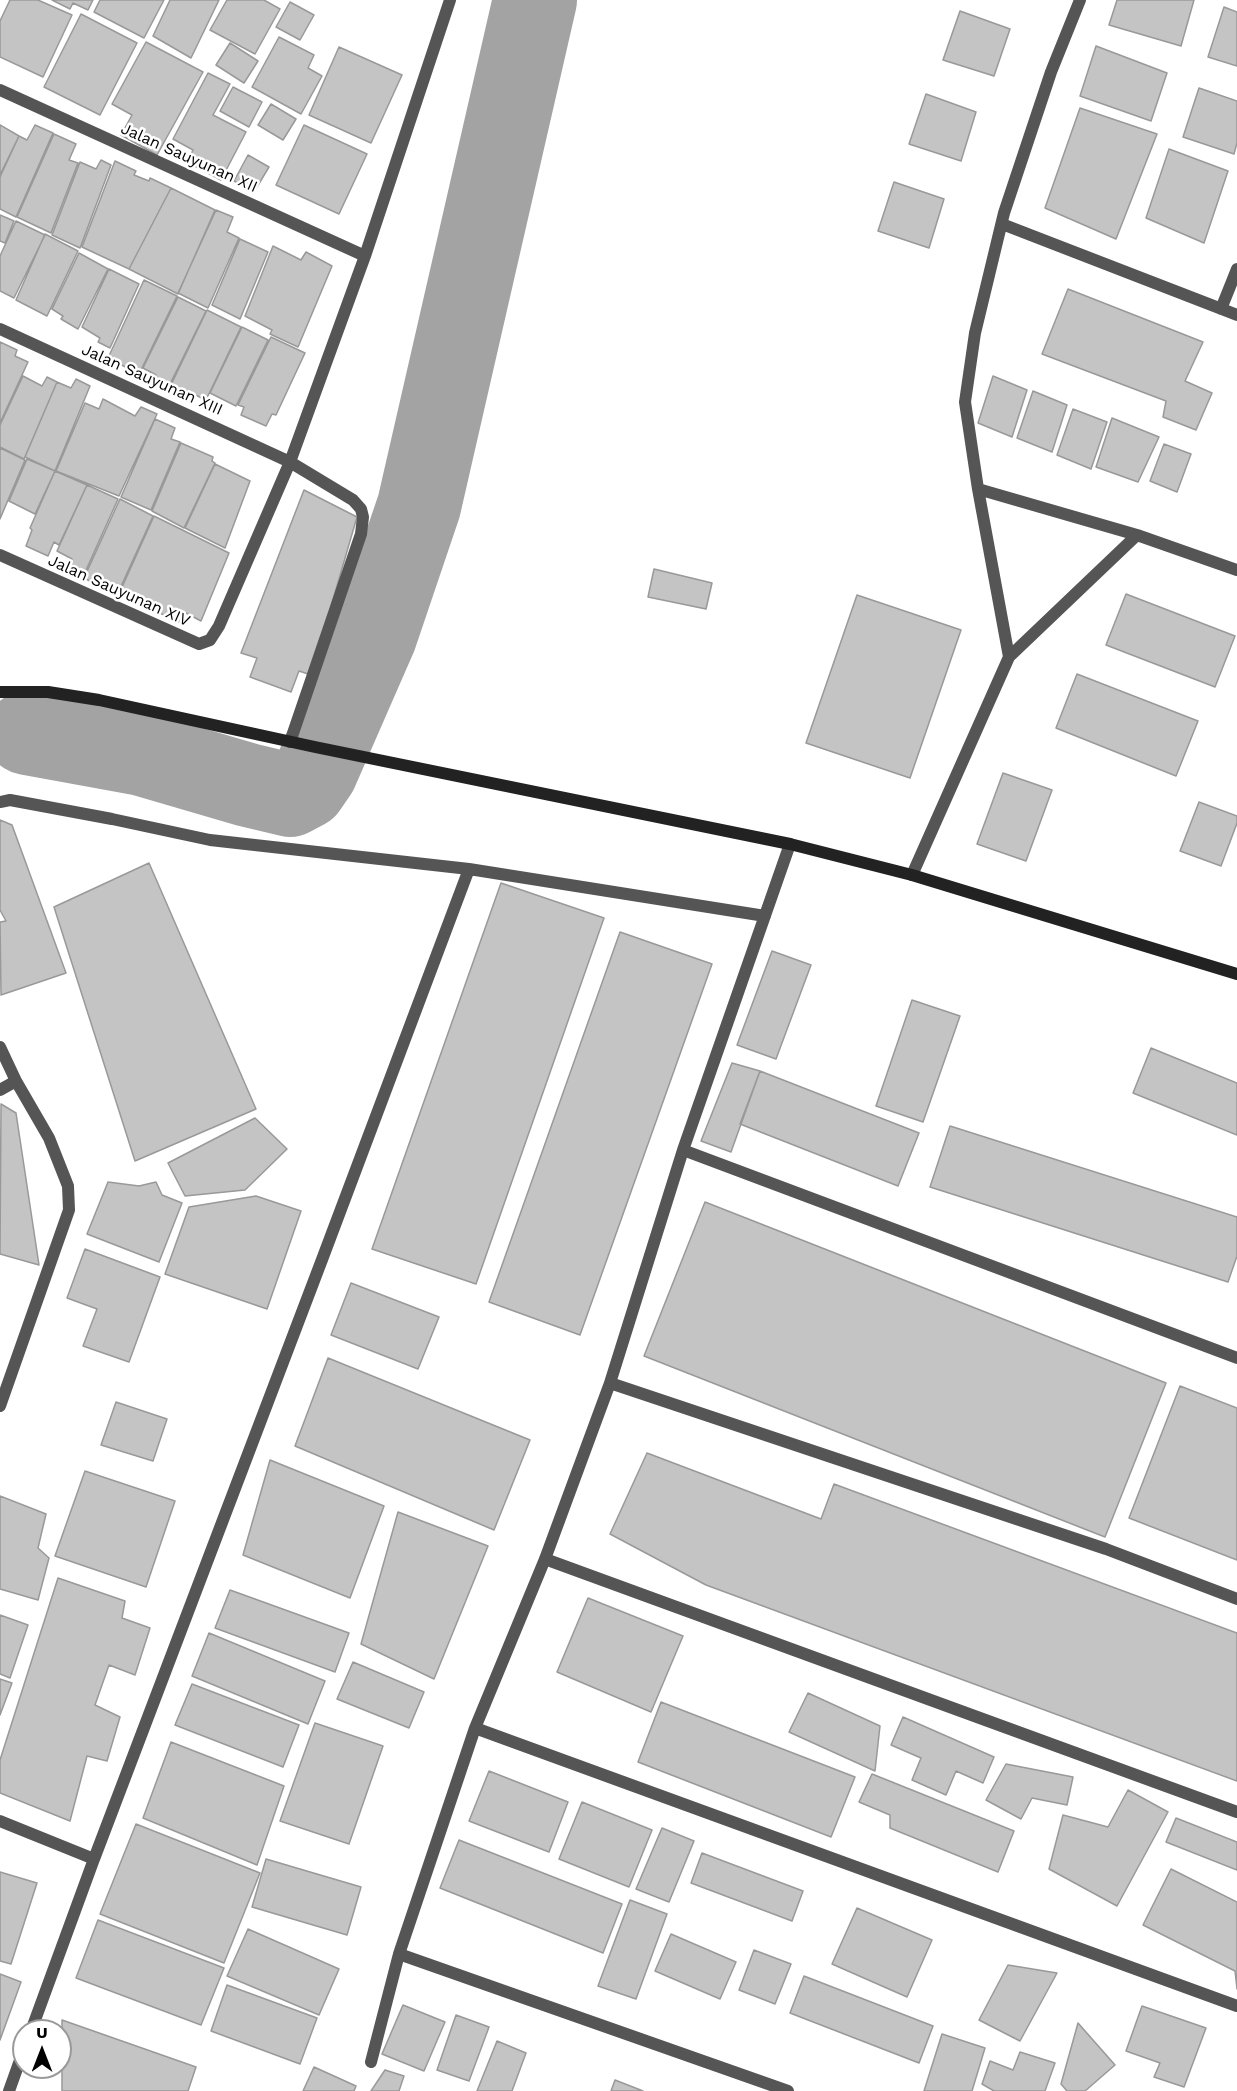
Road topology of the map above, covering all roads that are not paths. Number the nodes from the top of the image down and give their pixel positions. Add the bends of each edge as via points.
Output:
1 (450, 0) edge
2 (1080, 0) edge
3 (0, 90) edge
4 (1002, 224) junction
5 (365, 256) junction
6 (1237, 269) edge
7 (1221, 309) junction
8 (1237, 315) edge
9 (0, 329) edge
10 (290, 462) junction
11 (978, 489) junction
12 (1137, 535) junction
13 (0, 555) edge
14 (1237, 570) edge
15 (1009, 657) junction
16 (0, 693) edge
17 (290, 742) junction
18 (0, 802) edge
19 (790, 844) junction
20 (469, 868) junction
21 (912, 875) junction
22 (765, 916) junction
23 (1237, 974) edge
24 (0, 1047) edge
25 (16, 1081) junction
26 (0, 1090) edge
27 (684, 1150) junction
28 (1237, 1358) edge
29 (610, 1383) junction
30 (0, 1406) edge
31 (545, 1559) junction
32 (1237, 1599) edge
33 (475, 1728) junction
34 (1237, 1812) edge
35 (0, 1821) edge
36 (94, 1859) junction
37 (399, 1954) junction
38 (1237, 2006) edge
39 (35, 2019) edge
40 (371, 2062) dead end
41 (788, 2091) edge

1 - 5 street
2 - 4 street via 1051,72
3 - 5 street, Jalan Sauyunan XII
4 - 7 street
4 - 11 street via 975,333 965,402
5 - 10 street
6 - 7 street
7 - 8 street
9 - 10 street, Jalan Sauyunan XIII
10 - 13 street, Jalan Sauyunan XIV via 219,626 210,639 199,644
10 - 17 street, Jalan Sauyunan XIII via 353,500 363,517
11 - 12 street
11 - 15 street
12 - 14 street
12 - 15 street
15 - 21 street
16 - 17 street via 48,693 99,700
17 - 19 street
18 - 20 street via 10,800 56,808 210,840
19 - 21 street
19 - 22 street
20 - 22 street
20 - 36 street
21 - 23 street
22 - 27 street
24 - 25 street
25 - 26 street
25 - 30 street via 49,1138 68,1186 69,1210
27 - 28 street
27 - 29 street
29 - 31 street
29 - 32 street via 1106,1549
31 - 33 street
31 - 34 street
33 - 37 street
33 - 38 street
35 - 36 street
36 - 39 street
37 - 40 street
37 - 41 street

